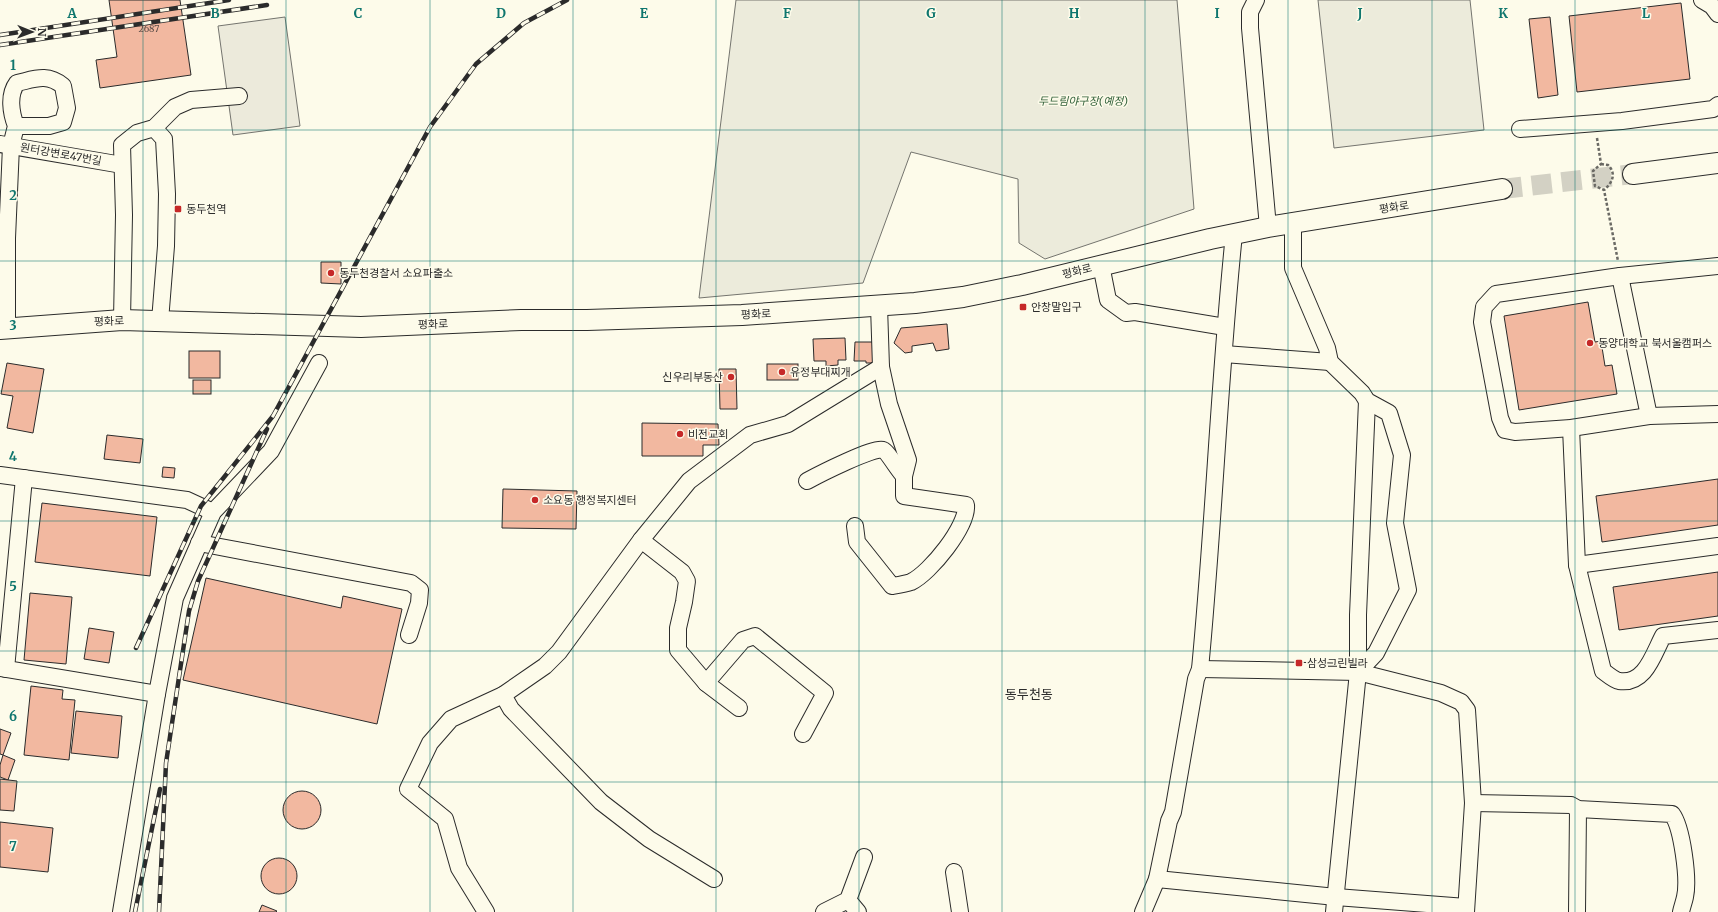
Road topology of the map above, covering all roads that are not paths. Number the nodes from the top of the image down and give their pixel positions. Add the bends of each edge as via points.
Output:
1 (1256, 0) edge
2 (1702, 0) edge
3 (1718, 14) edge
4 (239, 96) dead end
5 (1718, 105) edge
6 (16, 126) dead end
7 (154, 128) junction
8 (1520, 129) dead end
9 (6, 145) edge
10 (1718, 163) edge
11 (122, 165) junction
12 (1633, 174) tunnel mouth
13 (1502, 189) tunnel mouth
14 (1293, 223) junction
15 (1268, 227) junction
16 (1234, 234) junction
17 (3, 238) edge
18 (1101, 265) junction
19 (1718, 266) edge
20 (1620, 276) junction
21 (879, 306) junction
22 (122, 320) junction
23 (160, 321) junction
24 (1225, 327) junction
25 (3, 329) edge
26 (1224, 354) junction
27 (1330, 362) junction
28 (319, 363) dead end
29 (881, 367) junction
30 (1367, 402) junction
31 (1718, 414) edge
32 (1649, 416) junction
33 (1571, 428) junction
34 (0, 475) edge
35 (904, 476) junction
36 (24, 478) junction
37 (807, 480) dead end
38 (213, 512) junction
39 (855, 526) dead end
40 (641, 540) junction
41 (200, 543) junction
42 (1718, 546) edge
43 (1577, 565) junction
44 (1718, 630) edge
45 (409, 635) dead end
46 (3, 668) edge
47 (1200, 669) junction
48 (1358, 672) junction
49 (706, 683) junction
50 (157, 694) junction
51 (502, 695) junction
52 (739, 708) dead end
53 (803, 734) dead end
54 (1473, 803) junction
55 (1578, 809) junction
56 (864, 857) dead end
57 (954, 872) dead end
58 (1157, 878) junction
59 (714, 879) dead end
60 (1335, 904) edge
61 (853, 906) edge
62 (1466, 909) edge
63 (121, 912) edge
64 (486, 912) edge
65 (824, 912) edge
66 (960, 912) edge
67 (1143, 912) edge
68 (1577, 912) edge
69 (1681, 912) edge

1 - 15 street via 1250,12 1250,28
2 - 3 street via 1712,6
4 - 7 street via 191,100 175,107
5 - 8 street via 1712,109 1595,124
6 - 9 street
7 - 11 street via 137,133 122,145
7 - 23 street via 164,139 168,194
9 - 11 street, 원터강변로47번길
9 - 17 street
10 - 12 main road
11 - 22 street
13 - 14 main road, 평화로
14 - 15 main road, 평화로
14 - 27 street via 1293,268 1327,348
15 - 16 main road, 평화로
16 - 18 main road, 평화로
16 - 24 street
17 - 25 street
18 - 21 main road, 평화로 via 963,297
18 - 24 street via 1108,300 1126,313 1135,312
19 - 20 street
20 - 32 street
20 - 33 street via 1496,294 1484,307 1482,322 1500,418 1505,430 1515,432
21 - 23 main road, 평화로 via 742,315 361,326
21 - 29 street
22 - 23 main road, 평화로
22 - 25 main road, 평화로
24 - 26 street
26 - 27 street
26 - 47 street
27 - 30 street via 1362,393
28 - 38 street via 271,451
29 - 35 street via 908,460
29 - 40 street via 788,424 750,435 689,480
30 - 48 street
30 - 48 street via 1389,413 1402,455 1395,523 1408,590 1376,653
31 - 32 street
32 - 33 street
33 - 43 street
34 - 36 street
35 - 37 street via 889,455 880,449
35 - 39 street via 904,496 966,506 958,532 931,566 912,581 892,586 858,542
36 - 38 street via 187,500
36 - 46 street
38 - 41 street
40 - 49 street via 682,572 686,581 678,628 678,650
40 - 51 street via 559,652 545,666
41 - 45 street via 411,583 420,590 420,597
41 - 50 street via 176,598
42 - 43 street
43 - 44 street via 1603,671 1618,681 1632,680 1643,674 1663,636
46 - 50 street
47 - 48 street
47 - 58 street via 1196,679 1173,812
48 - 54 street via 1441,693 1461,702 1467,710
48 - 60 street
49 - 52 street
49 - 53 street via 743,640 755,636 825,693
50 - 63 street
51 - 59 street via 511,709 601,802 649,839
51 - 64 street via 451,719 430,743 408,788 445,819 459,868
54 - 55 street via 1571,805
54 - 62 street
55 - 68 street
55 - 69 street via 1672,814 1676,820 1685,857 1686,896
56 - 61 street
57 - 66 street
58 - 60 street
58 - 67 street
60 - 62 street
61 - 65 street

